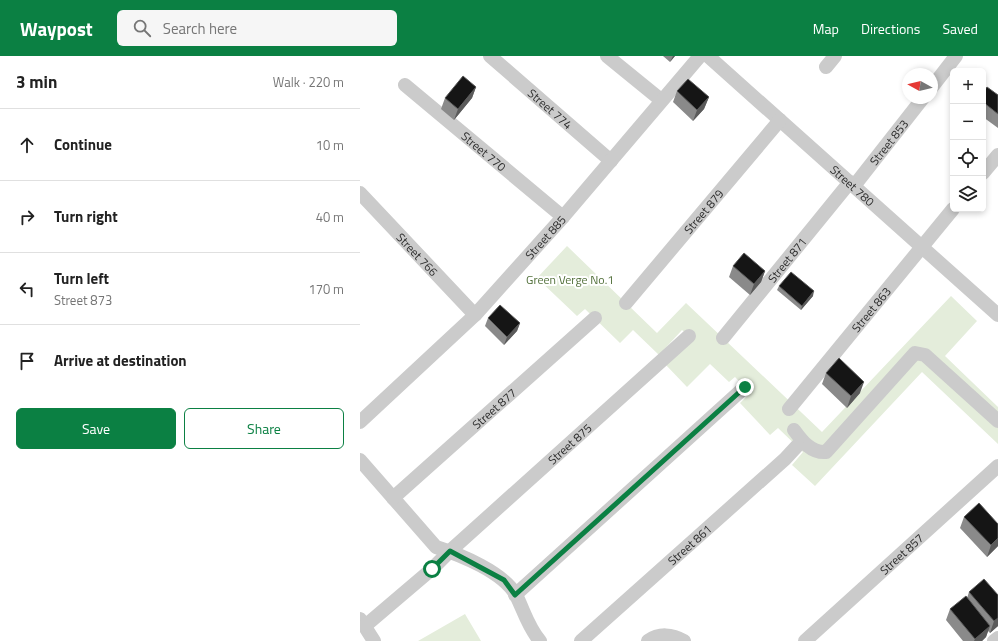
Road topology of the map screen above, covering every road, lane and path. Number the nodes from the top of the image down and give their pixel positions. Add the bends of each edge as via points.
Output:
1 (490, 56) edge
2 (607, 56) edge
3 (700, 56) edge
4 (708, 56) edge
5 (835, 56) edge
6 (956, 56) edge
7 (826, 67) dead end
8 (938, 79) edge
9 (405, 85) dead end
10 (661, 100) junction
11 (918, 104) edge
12 (780, 120) junction
13 (998, 155) edge
14 (611, 161) junction
15 (986, 169) edge
16 (852, 184) junction
17 (360, 193) edge
18 (951, 212) edge
19 (563, 217) junction
20 (922, 247) junction
21 (626, 303) dead end
22 (476, 315) junction
23 (998, 315) edge
24 (594, 318) dead end
25 (689, 336) dead end
26 (723, 338) dead end
27 (745, 387) dead end
28 (789, 409) dead end
29 (998, 421) edge
30 (360, 422) edge
31 (794, 430) dead end
32 (797, 446) dead end
33 (360, 460) edge
34 (998, 466) edge
35 (393, 498) junction
36 (450, 551) junction
37 (515, 595) junction
38 (362, 622) edge
39 (998, 638) edge
40 (374, 641) edge
41 (540, 641) edge
42 (581, 641) edge
43 (648, 641) edge
44 (684, 641) edge
45 (805, 641) edge
46 (994, 641) edge

1 - 14 street, Street 774
2 - 10 street
3 - 10 street, Street 885
4 - 12 street, Street 780
5 - 7 street
6 - 8 street
9 - 19 street, Street 770
10 - 14 street, Street 885
11 - 16 street, Street 853
12 - 16 street, Street 780
12 - 21 street, Street 879
13 - 15 street
14 - 19 street, Street 885
16 - 20 street, Street 780
16 - 26 street, Street 871
17 - 22 street, Street 766
18 - 20 street, Street 863
19 - 22 street, Street 885
20 - 23 street, Street 780
20 - 28 street, Street 863
22 - 30 street, Street 885
24 - 35 street, Street 877
25 - 36 street, Street 875
27 - 37 street
29 - 31 street via 925,355 915,352 826,452 812,450
32 - 42 street, Street 861
33 - 35 street
34 - 45 street, Street 857
35 - 36 street via 436,547
36 - 37 street via 504,580
36 - 38 street, Street 875 via 432,569
37 - 41 street via 524,616
38 - 40 street
39 - 46 street
43 - 44 street via 654,637 673,635

